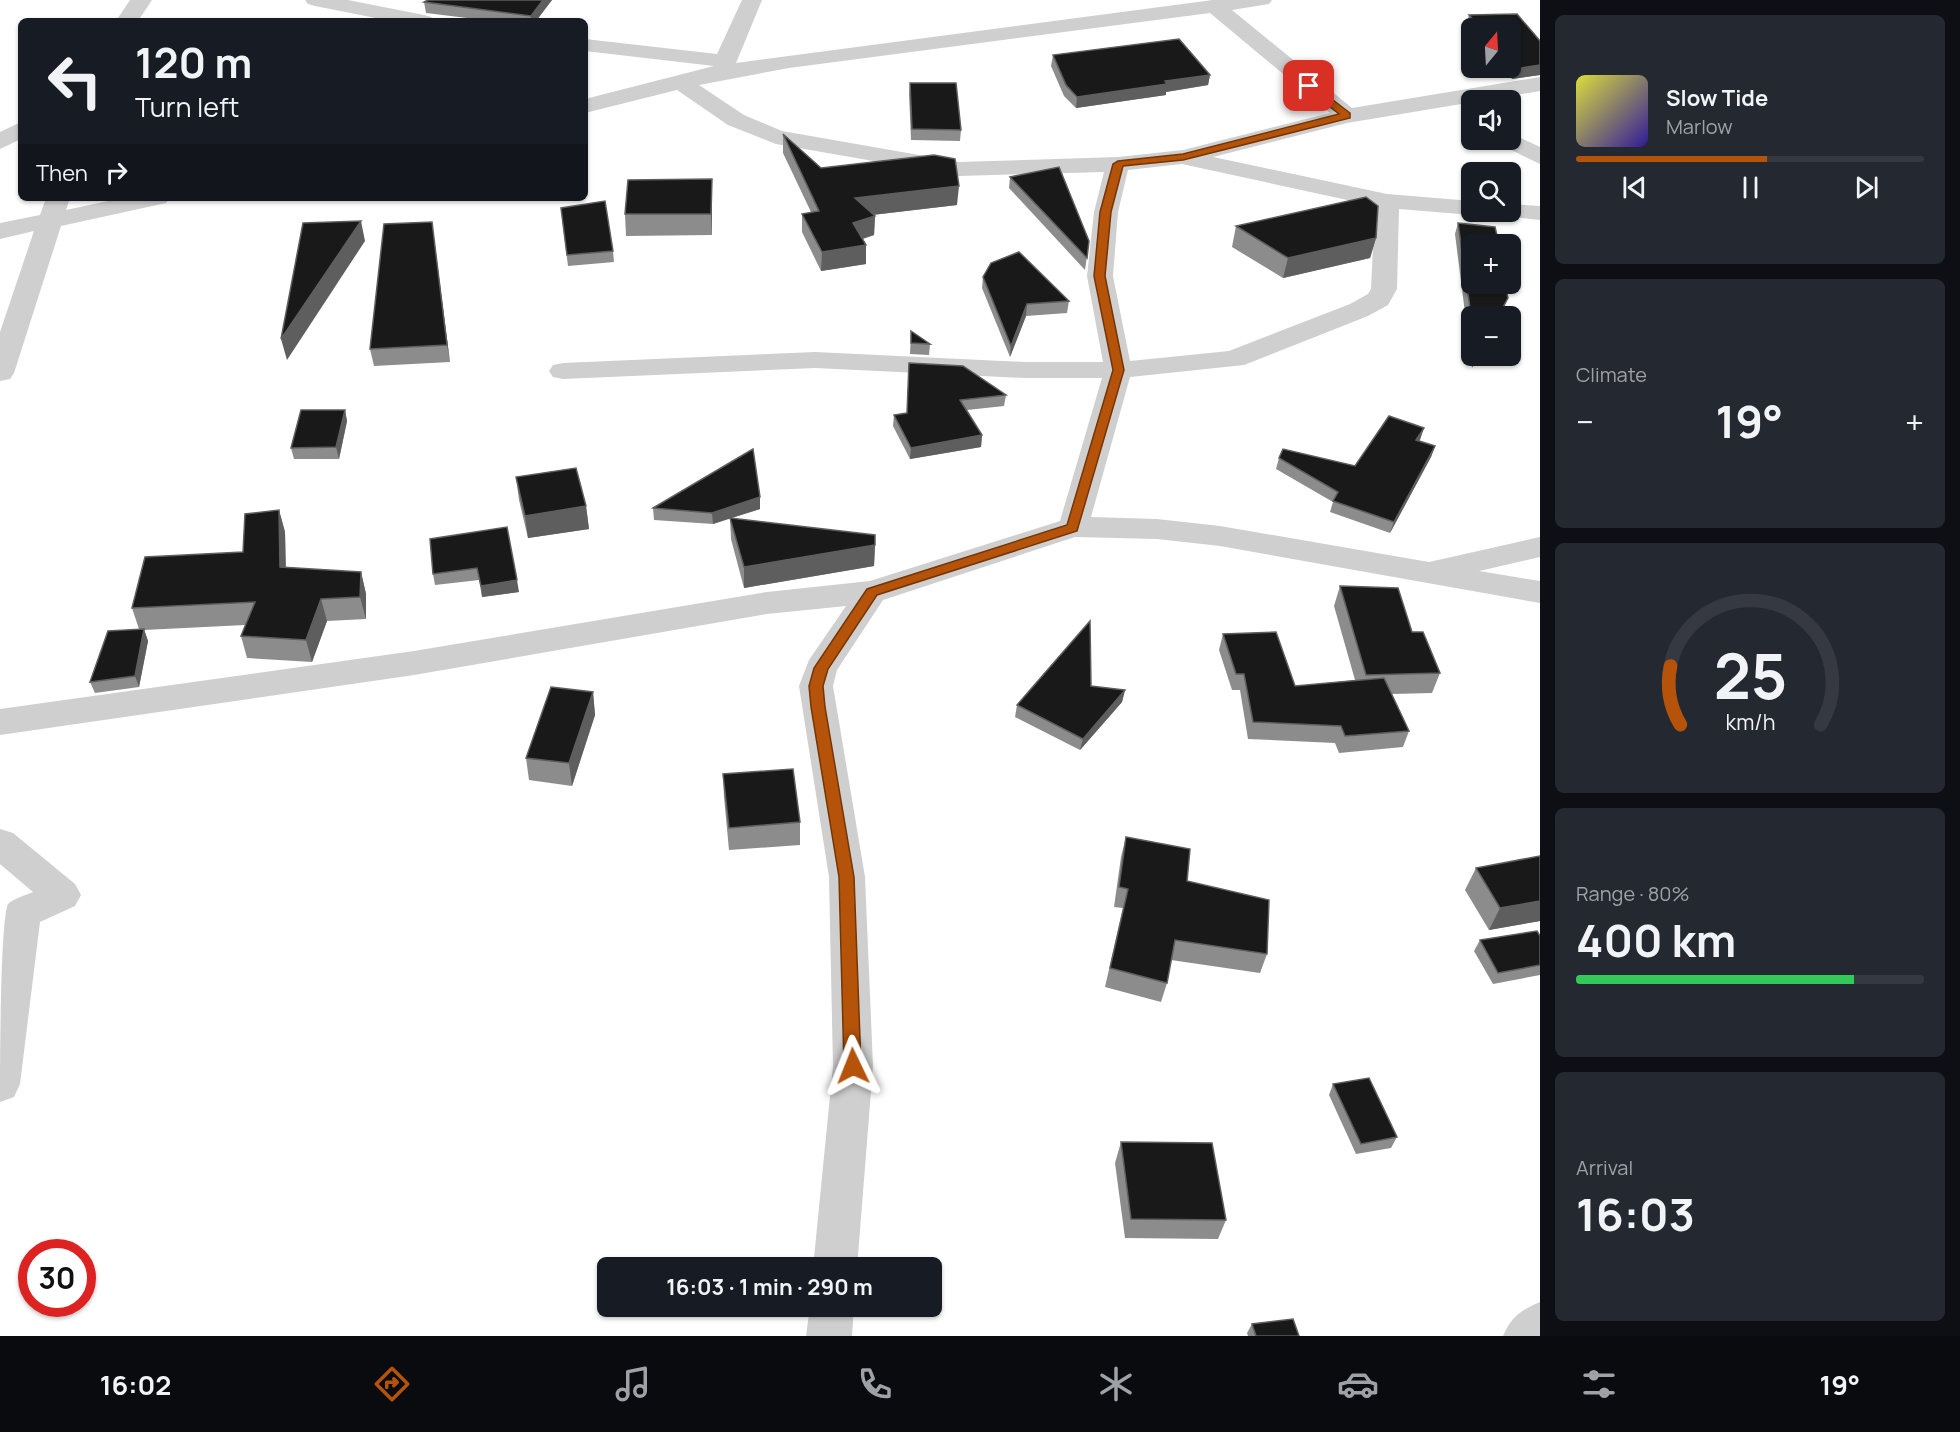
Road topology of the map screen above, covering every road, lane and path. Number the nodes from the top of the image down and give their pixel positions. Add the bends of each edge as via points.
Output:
1 (142, 0) edge
2 (315, 0) edge
3 (752, 0) edge
4 (1262, 0) edge
5 (1215, 7) junction
6 (128, 18) edge
7 (408, 18) edge
8 (588, 45) edge
9 (724, 66) junction
10 (681, 82) junction
11 (1540, 84) edge
12 (1435, 99) junction
13 (588, 105) edge
14 (1461, 113) edge
15 (1347, 116) junction
16 (18, 131) edge
17 (0, 142) edge
18 (1521, 147) edge
19 (1183, 157) junction
20 (1540, 157) edge
21 (1118, 164) junction
22 (129, 201) edge
23 (1387, 201) junction
24 (1461, 207) edge
25 (54, 209) edge
26 (1521, 212) edge
27 (1540, 213) edge
28 (0, 231) edge
29 (1118, 370) junction
30 (563, 371) dead end
31 (0, 374) edge
32 (1073, 528) junction
33 (1540, 547) edge
34 (1424, 571) junction
35 (872, 592) junction
36 (1540, 592) edge
37 (0, 722) edge
38 (0, 843) edge
39 (62, 895) junction
40 (0, 910) edge
41 (0, 1084) edge
42 (836, 1257) edge
43 (831, 1317) edge
44 (1540, 1324) edge
45 (829, 1336) edge
46 (1526, 1336) edge

1 - 6 street
2 - 7 street
3 - 9 street
4 - 5 street
5 - 9 street
5 - 15 street
8 - 9 street
9 - 10 street
10 - 13 street
10 - 21 street via 736,120 797,143 959,169
11 - 12 street
12 - 14 street
12 - 15 street
15 - 19 street
16 - 17 street
18 - 20 street
19 - 21 street
19 - 23 street
21 - 29 street via 1106,212 1100,276
22 - 25 street
23 - 24 street
23 - 29 street via 1384,289 1379,299 1233,359
25 - 28 street
25 - 31 street
26 - 27 street
29 - 30 street via 1025,370 815,360
29 - 32 street
32 - 34 street via 1220,536
32 - 35 street
33 - 34 street
34 - 36 street
35 - 37 street via 767,603 414,663
35 - 42 street via 821,668 816,686 847,889 853,1066
38 - 39 street
39 - 40 street
39 - 41 street via 22,914
43 - 45 street
44 - 46 street

